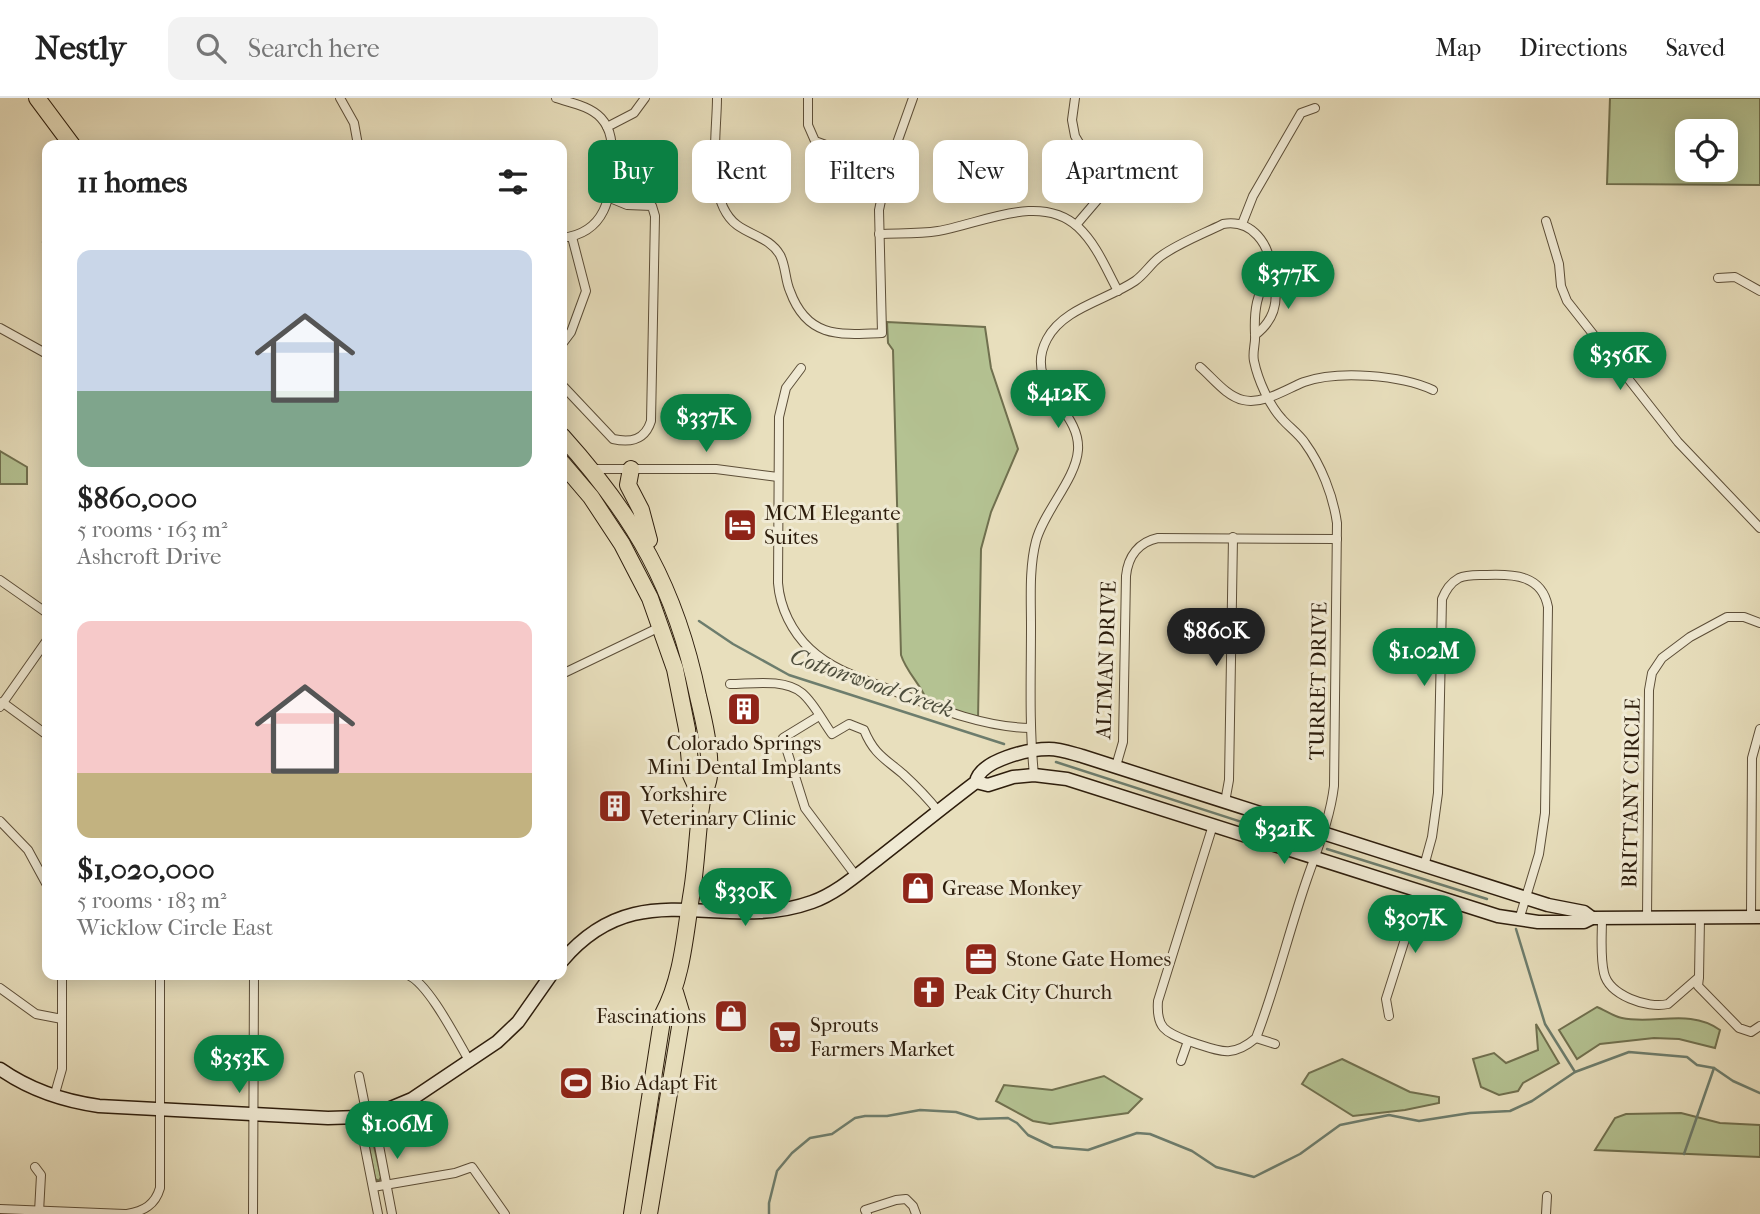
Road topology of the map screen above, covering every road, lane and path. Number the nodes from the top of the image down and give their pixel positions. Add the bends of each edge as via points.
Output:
1 (37, 98) edge
2 (340, 98) edge
3 (556, 98) edge
4 (645, 98) edge
5 (717, 98) edge
6 (807, 98) edge
7 (913, 98) edge
8 (1075, 98) edge
9 (1315, 108) dead end
10 (607, 127) junction
11 (68, 140) edge
12 (357, 140) edge
13 (611, 140) edge
14 (815, 140) edge
15 (898, 140) edge
16 (607, 203) edge
17 (621, 203) edge
18 (880, 203) edge
19 (1546, 221) dead end
20 (1242, 224) junction
21 (1076, 225) junction
22 (879, 234) junction
23 (572, 237) junction
24 (567, 238) edge
25 (1271, 273) junction
26 (1718, 278) dead end
27 (1118, 291) junction
28 (1760, 291) edge
29 (0, 328) edge
30 (1255, 335) junction
31 (567, 337) edge
32 (42, 351) edge
33 (1200, 367) dead end
34 (801, 368) dead end
35 (567, 390) edge
36 (1433, 390) dead end
37 (1268, 397) junction
38 (567, 442) edge
39 (567, 468) edge
40 (592, 469) junction
41 (631, 469) junction
42 (778, 477) junction
43 (1759, 525) edge
44 (1233, 537) junction
45 (1336, 539) junction
46 (0, 580) edge
47 (665, 588) junction
48 (42, 609) edge
49 (1760, 622) edge
50 (662, 626) junction
51 (42, 647) edge
52 (567, 672) edge
53 (730, 684) dead end
54 (1, 703) edge
55 (819, 716) junction
56 (1030, 727) junction
57 (1760, 729) edge
58 (42, 732) edge
59 (1031, 750) junction
60 (1116, 766) junction
61 (1034, 775) junction
62 (975, 782) junction
63 (702, 799) junction
64 (1225, 802) junction
65 (938, 811) junction
66 (0, 821) edge
67 (1213, 825) junction
68 (1324, 834) junction
69 (1315, 858) junction
70 (1424, 866) junction
71 (42, 876) edge
72 (856, 876) junction
73 (1420, 892) junction
74 (1526, 898) junction
75 (689, 911) junction
76 (1597, 918) junction
77 (1647, 918) junction
78 (1700, 918) junction
79 (1756, 918) edge
80 (1519, 920) junction
81 (567, 956) edge
82 (1699, 977) junction
83 (62, 980) edge
84 (160, 980) edge
85 (254, 980) edge
86 (418, 980) edge
87 (547, 980) edge
88 (0, 988) edge
89 (675, 992) junction
90 (254, 1015) junction
91 (266, 1015) dead end
92 (1389, 1016) dead end
93 (62, 1019) junction
94 (1760, 1026) edge
95 (1256, 1038) junction
96 (1188, 1041) junction
97 (1275, 1044) dead end
98 (1181, 1061) dead end
99 (470, 1062) junction
100 (0, 1069) edge
101 (359, 1076) dead end
102 (54, 1097) junction
103 (161, 1110) junction
104 (253, 1115) junction
105 (366, 1116) junction
106 (35, 1167) dead end
107 (387, 1185) junction
108 (373, 1187) junction
109 (1547, 1196) dead end
110 (0, 1209) edge
111 (39, 1212) junction
112 (126, 1214) edge
113 (253, 1214) edge
114 (377, 1214) edge
115 (392, 1214) edge
116 (505, 1214) edge
117 (632, 1214) edge
118 (649, 1214) edge
119 (867, 1214) edge
120 (916, 1214) edge
121 (1546, 1214) edge

1 - 11 highway
2 - 12 street via 354,123
3 - 10 street via 592,111
4 - 10 street via 634,113
5 - 22 street via 720,202 738,226 779,253 793,300 812,324 842,335 882,333
6 - 14 street via 808,125
7 - 15 street
8 - 21 street via 1075,136 1103,183 1099,198
9 - 20 street via 1301,113
10 - 13 street
16 - 23 street via 598,218
17 - 35 street via 652,206 655,216 648,429 635,440 613,439
18 - 22 street
19 - 43 street via 1567,301 1678,442
20 - 25 street via 1256,233 1267,249
20 - 27 street via 1223,224 1161,256
21 - 22 street via 1052,214 1028,211 940,230
21 - 27 street via 1096,247
23 - 24 street
23 - 31 street via 586,291
25 - 30 street, TURRET DRIVE via 1256,302
25 - 30 street via 1275,292 1272,316
26 - 28 street via 1735,277
27 - 56 street via 1059,323 1042,350 1046,385 1074,429 1078,448 1074,467 1042,522 1033,554
29 - 32 street
30 - 37 street, TURRET DRIVE via 1254,360
33 - 37 street via 1237,399 1251,402
34 - 42 street via 782,401
36 - 37 street via 1417,382 1338,377 1307,381
37 - 45 street, TURRET DRIVE via 1304,442 1330,492
38 - 40 highway
39 - 40 highway
39 - 50 highway via 622,544
40 - 41 street
40 - 47 highway via 640,537
41 - 42 street via 716,469
41 - 47 highway via 630,492 641,510
42 - 56 street via 779,593 793,627 811,649 835,667 928,704 999,726
44 - 45 street, ALTMAN DRIVE
44 - 60 street, ALTMAN DRIVE via 1147,540 1129,561 1123,742
44 - 64 street
45 - 68 street, TURRET DRIVE via 1334,786
46 - 48 street
47 - 63 highway via 703,716 709,776
49 - 77 street, BRITTANY CIRCLE via 1735,616 1717,620 1668,652 1652,673
50 - 52 street
50 - 63 highway via 682,702 691,775
51 - 54 street
53 - 55 street via 796,689
54 - 58 street
55 - 65 street via 832,734 849,724 864,730 871,747
55 - 72 street via 783,738 805,808
56 - 59 street
57 - 79 street via 1752,758
59 - 60 main road via 1067,752
59 - 61 street
59 - 62 main road via 984,769
60 - 64 main road
61 - 62 main road via 988,785
61 - 67 main road via 1067,779
62 - 65 main road
63 - 75 highway
64 - 68 main road
65 - 72 main road
66 - 71 street via 27,850
67 - 69 main road
67 - 96 street via 1158,1001 1162,1026 1168,1034
68 - 69 street, TURRET DRIVE
68 - 70 main road
69 - 73 main road
69 - 95 street, TURRET DRIVE
70 - 74 main road
70 - 74 street via 1438,793 1442,599 1451,584 1465,575 1529,578 1542,591 1548,607 1545,813
72 - 75 main road via 797,907
73 - 80 main road
73 - 92 street via 1386,999
74 - 76 main road
74 - 80 street
75 - 81 main road via 645,911 613,919 586,936
75 - 89 highway
76 - 77 main road
76 - 80 main road via 1584,922
76 - 82 street via 1603,972 1627,997 1641,1004 1668,1004
77 - 78 main road
78 - 79 main road
78 - 82 street
82 - 94 street via 1698,986 1739,1028 1751,1032
83 - 93 street
84 - 103 street
85 - 90 street
86 - 99 street
87 - 99 main road via 513,1028
88 - 93 street via 36,1014
89 - 117 highway via 663,1014
89 - 118 highway via 682,1015
90 - 91 street
90 - 104 street
93 - 102 street via 62,1069
95 - 96 street via 1234,1052
95 - 97 street
96 - 98 street
99 - 105 main road via 412,1099
100 - 102 main road
101 - 105 street
102 - 103 main road via 99,1107
103 - 104 main road
103 - 112 street via 161,1179 155,1205
104 - 105 main road
104 - 113 street
105 - 107 street
105 - 108 street
106 - 111 street via 41,1175
107 - 108 street
107 - 115 street
107 - 116 street via 472,1167
108 - 114 street
109 - 121 street
110 - 111 street
111 - 112 street
119 - 120 street via 865,1210 905,1199

